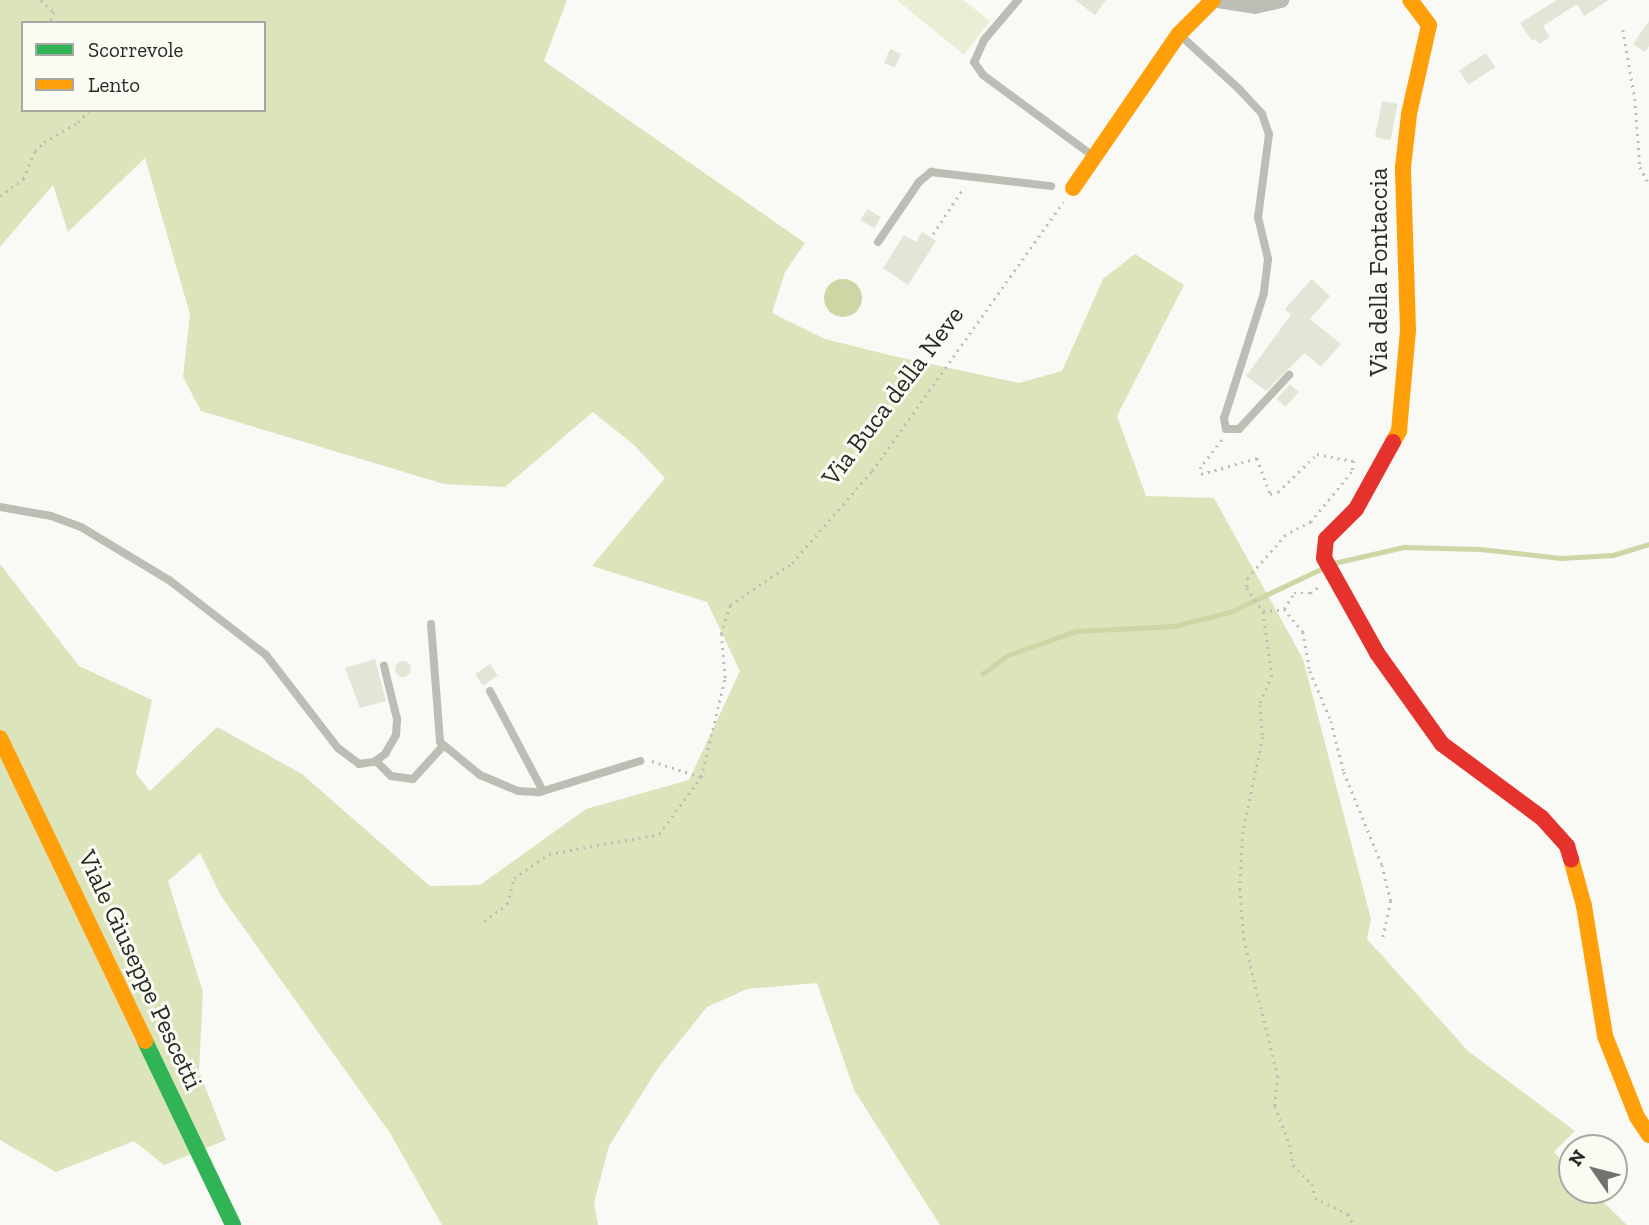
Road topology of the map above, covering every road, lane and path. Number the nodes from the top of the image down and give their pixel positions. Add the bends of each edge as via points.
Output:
1 (41, 0) edge
2 (1018, 0) edge
3 (1216, 0) edge
4 (1281, 0) edge
5 (1410, 0) edge
6 (51, 21) edge
7 (1623, 30) dead end
8 (1179, 34) junction
9 (87, 112) edge
10 (1094, 157) junction
11 (971, 176) junction
12 (1649, 184) edge
13 (1051, 186) dead end
14 (1068, 188) joint
15 (0, 196) edge
16 (933, 234) dead end
17 (878, 242) dead end
18 (1289, 375) dead end
19 (1230, 430) junction
20 (0, 507) edge
21 (1328, 568) junction
22 (1284, 609) junction
23 (1264, 610) junction
24 (431, 624) dead end
25 (384, 666) dead end
26 (489, 691) dead end
27 (0, 738) edge
28 (443, 746) junction
29 (376, 761) junction
30 (640, 761) joint
31 (701, 777) junction
32 (543, 791) junction
33 (484, 921) dead end
34 (1382, 942) dead end
35 (1649, 1135) edge
36 (233, 1225) edge
37 (1354, 1225) edge

1 - 6 path via 54,12
2 - 10 lane via 984,40 974,62 983,75
3 - 4 street via 1255,6
3 - 8 street
5 - 21 street, Via della Fontaccia via 1429,25 1409,114 1403,167 1408,330 1399,431 1385,465 1356,509 1325,539
7 - 12 path via 1636,99 1640,167
8 - 10 street
8 - 19 lane via 1262,114 1269,134 1258,217 1268,259 1264,293 1224,418
9 - 15 path via 44,142 23,179
10 - 14 street
11 - 13 lane
11 - 16 path
11 - 17 lane via 937,172 925,176
14 - 31 path, Via Buca della Neve via 872,471 792,564 730,605 721,634 725,678
18 - 19 lane via 1239,429
19 - 23 path via 1200,467 1201,474 1257,458 1264,487 1274,495 1317,454 1354,461 1352,472 1311,522 1286,535 1248,578 1247,588
20 - 29 lane via 81,527 169,580 275,667 345,756 359,764
21 - 22 path via 1310,593 1294,593
21 - 35 street via 1377,653 1442,744 1542,818 1567,846 1584,906 1605,1035 1637,1117
22 - 23 path
22 - 34 path via 1303,632 1310,671 1331,722 1344,772 1382,865 1391,901
23 - 37 path via 1263,636 1272,675 1260,705 1263,737 1243,832 1240,889 1244,939 1278,1076 1275,1106 1293,1166 1311,1184 1315,1198 1348,1214
24 - 28 lane via 438,736
25 - 29 lane via 397,727 394,742
26 - 32 lane
27 - 36 street, Viale Giuseppe Pescetti
28 - 29 lane via 413,779 391,776
28 - 32 lane via 500,786
30 - 31 path via 667,764
30 - 32 lane
31 - 33 path via 659,834 548,854 514,878 507,904

